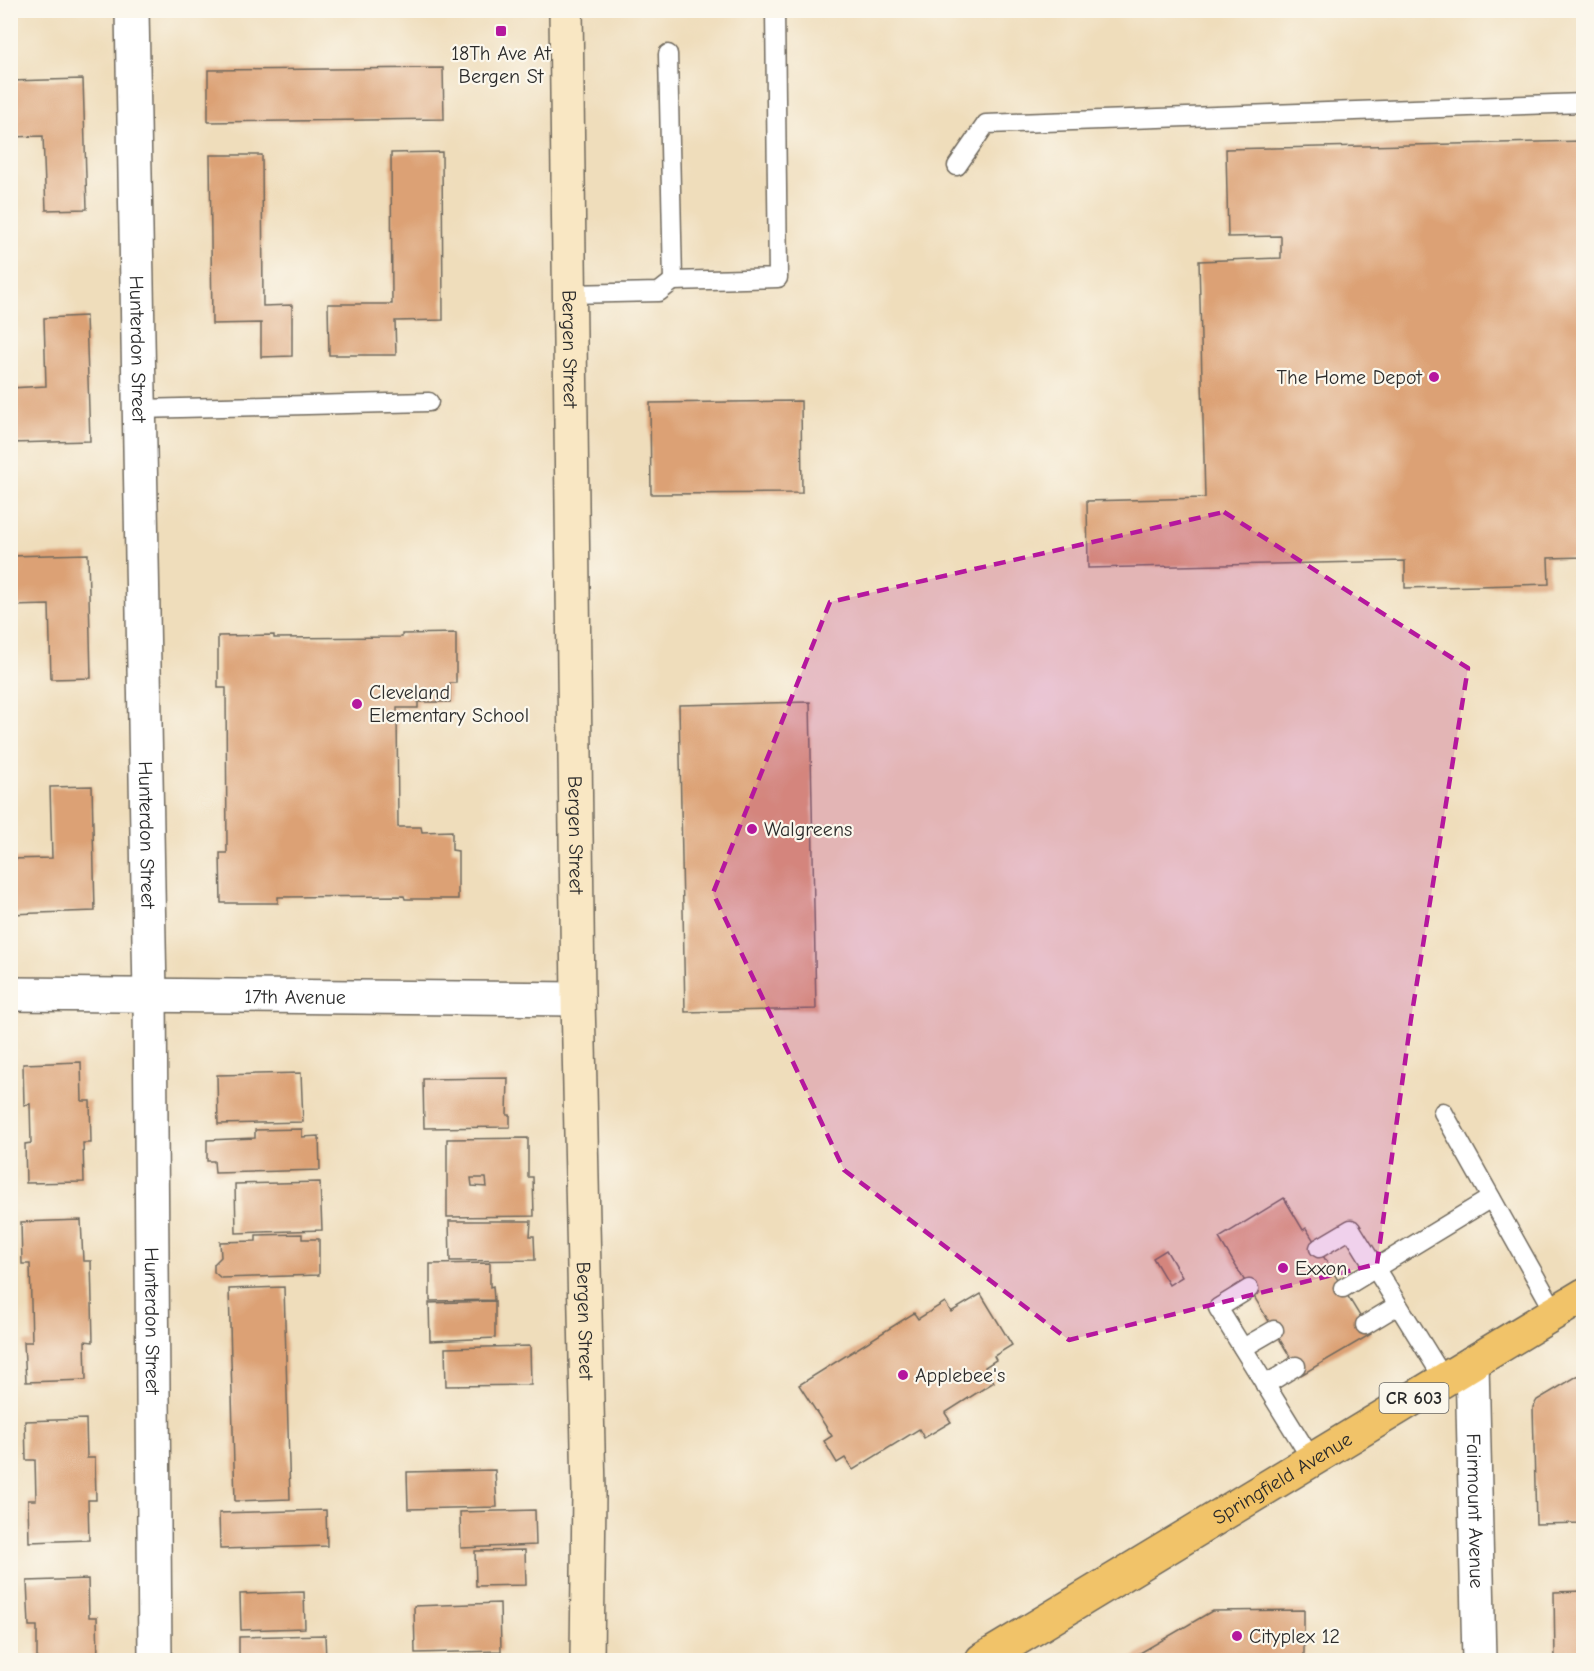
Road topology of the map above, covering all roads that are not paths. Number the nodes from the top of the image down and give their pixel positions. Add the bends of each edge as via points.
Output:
1 (132, 10) edge
2 (566, 10) edge
3 (775, 10) edge
4 (668, 54) dead end
5 (1584, 103) edge
6 (957, 166) dead end
7 (673, 281) junction
8 (570, 294) junction
9 (429, 402) dead end
10 (139, 410) junction
11 (10, 994) edge
12 (150, 996) junction
13 (578, 999) junction
14 (1443, 1112) dead end
15 (1491, 1198) junction
16 (1319, 1248) dead end
17 (1375, 1269) junction
18 (1342, 1288) dead end
19 (1248, 1289) dead end
20 (1584, 1295) edge
21 (1398, 1305) junction
22 (1555, 1312) junction
23 (1365, 1325) dead end
24 (1274, 1330) dead end
25 (1243, 1348) junction
26 (1472, 1363) junction
27 (1296, 1366) dead end
28 (1444, 1379) junction
29 (1265, 1384) junction
30 (1312, 1460) junction
31 (155, 1660) edge
32 (587, 1660) edge
33 (982, 1660) edge
34 (1479, 1660) edge

1 - 10 street, Hunterdon Street
2 - 8 main road, Bergen Street
3 - 7 lane via 778,278
4 - 7 lane
5 - 6 lane via 986,124
7 - 8 lane via 659,292
8 - 13 main road, Bergen Street
9 - 10 lane
10 - 12 street, Hunterdon Street
11 - 12 street, 17th Avenue
12 - 13 street, 17th Avenue
12 - 31 street, Hunterdon Street
13 - 32 main road, Bergen Street via 589,1492
14 - 15 lane
15 - 17 lane
15 - 22 lane
16 - 17 lane via 1352,1229
17 - 18 lane
17 - 21 lane
19 - 25 lane via 1218,1308
20 - 22 main road, Springfield Avenue / CR 603
21 - 23 lane
21 - 28 lane
22 - 26 main road, Springfield Avenue / CR 603
24 - 25 lane
25 - 29 lane
26 - 28 main road, Springfield Avenue / CR 603
26 - 34 street, Fairmount Avenue
27 - 29 lane
28 - 30 main road, Springfield Avenue / CR 603
29 - 30 lane
30 - 33 main road, Springfield Avenue / CR 603

